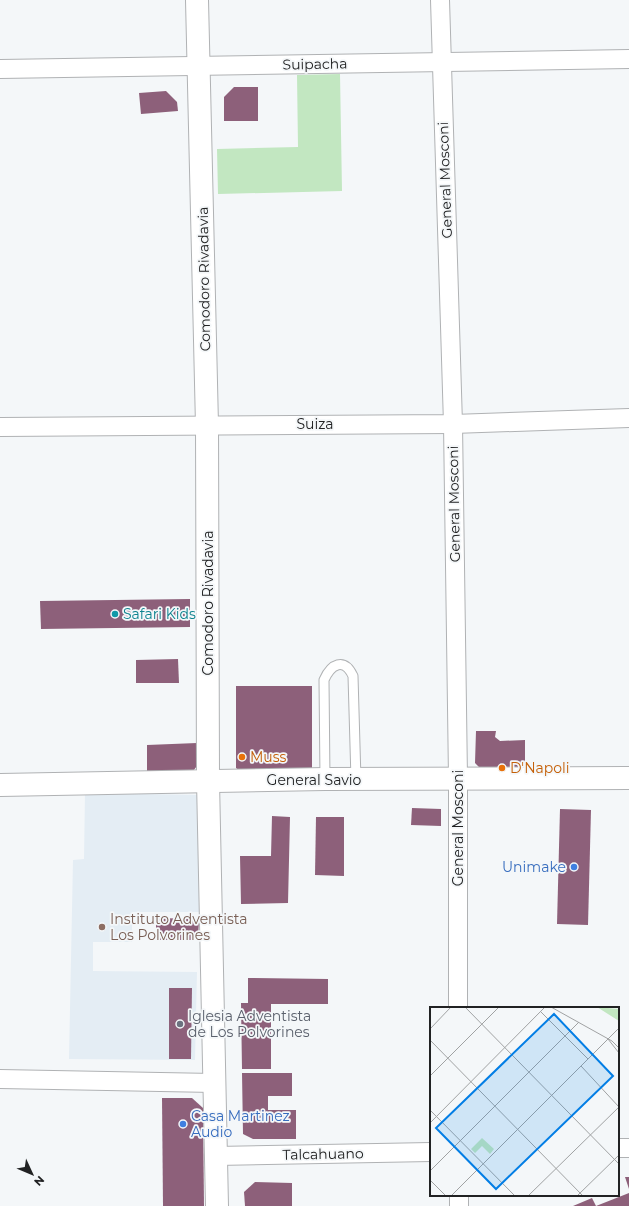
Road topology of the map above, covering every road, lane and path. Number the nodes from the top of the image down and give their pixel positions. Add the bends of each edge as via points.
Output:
1 (197, 0) edge
2 (440, 0) edge
3 (629, 59) edge
4 (442, 63) junction
5 (199, 66) junction
6 (0, 69) edge
7 (629, 418) edge
8 (453, 424) junction
9 (207, 425) junction
10 (0, 427) edge
11 (458, 778) junction
12 (629, 778) edge
13 (325, 780) junction
14 (356, 780) junction
15 (208, 781) junction
16 (0, 786) edge
17 (458, 1007) edge
18 (0, 1080) edge
19 (214, 1083) junction
20 (430, 1152) edge
21 (216, 1156) junction
22 (217, 1206) edge

1 - 5 street, Comodoro Rivadavia
2 - 4 street, General Mosconi
3 - 4 street, Suipacha
4 - 5 street, Suipacha
4 - 8 street, General Mosconi
5 - 6 street, Suipacha
5 - 9 street, Comodoro Rivadavia
7 - 8 street, Suiza
8 - 9 street, Suiza
8 - 11 street, General Mosconi
9 - 10 street, Suiza
9 - 15 street, Comodoro Rivadavia
11 - 12 street, General Savio
11 - 14 street, General Savio
11 - 17 street, General Mosconi
13 - 14 street, General Savio
13 - 14 lane via 324,680 328,670 336,665 344,665 350,669 353,676
13 - 15 street, General Savio
15 - 16 street, General Savio
15 - 19 street, Comodoro Rivadavia
18 - 19 street
19 - 21 street, Comodoro Rivadavia
20 - 21 street, Talcahuano
21 - 22 street, Comodoro Rivadavia

